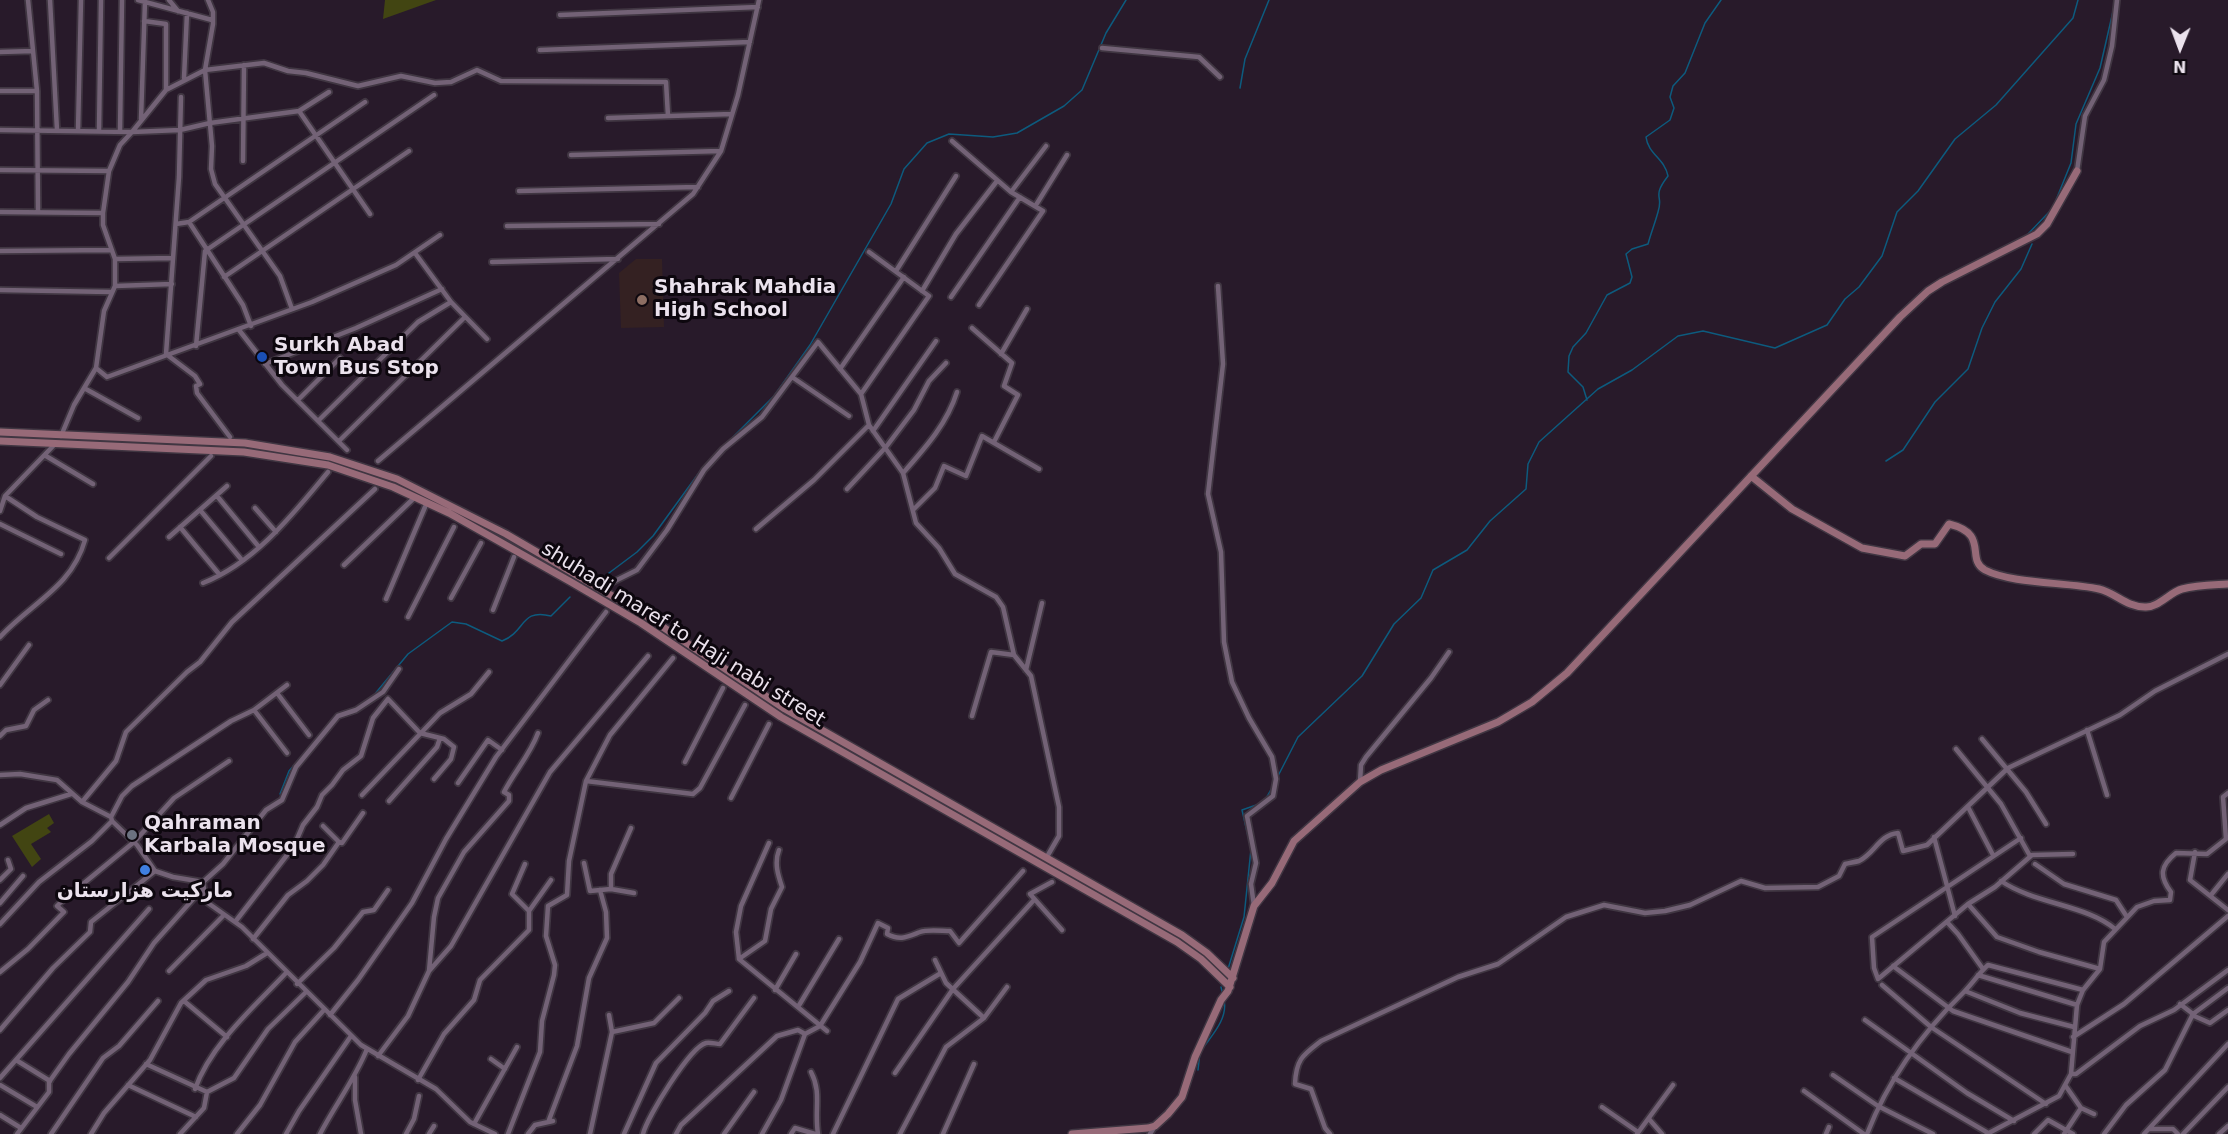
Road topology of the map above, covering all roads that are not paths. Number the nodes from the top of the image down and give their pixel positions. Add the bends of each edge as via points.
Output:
1 (28, 0) edge
2 (50, 0) edge
3 (81, 0) edge
4 (101, 0) edge
5 (122, 0) edge
6 (138, 0) edge
7 (169, 0) edge
8 (208, 0) edge
9 (759, 0) edge
10 (2118, 0) edge
11 (145, 2) junction
12 (758, 7) junction
13 (178, 11) junction
14 (187, 13) junction
15 (560, 15) dead end
16 (212, 20) junction
17 (144, 21) junction
18 (750, 42) junction
19 (1102, 48) dead end
20 (540, 50) dead end
21 (33, 51) junction
22 (0, 52) edge
23 (244, 65) junction
24 (205, 70) junction
25 (1220, 77) dead end
26 (184, 78) junction
27 (166, 90) junction
28 (0, 92) edge
29 (37, 92) junction
30 (329, 92) dead end
31 (434, 95) dead end
32 (181, 97) dead end
33 (365, 102) dead end
34 (299, 111) junction
35 (732, 114) junction
36 (668, 116) junction
37 (608, 118) dead end
38 (243, 119) junction
39 (141, 120) junction
40 (210, 123) junction
41 (0, 130) edge
42 (37, 130) junction
43 (57, 130) junction
44 (180, 130) junction
45 (78, 131) junction
46 (99, 131) junction
47 (120, 132) junction
48 (132, 132) junction
49 (316, 135) junction
50 (952, 141) dead end
51 (1046, 146) dead end
52 (409, 151) dead end
53 (721, 151) junction
54 (571, 155) dead end
55 (1067, 155) dead end
56 (243, 161) dead end
57 (335, 162) junction
58 (0, 170) edge
59 (38, 170) junction
60 (109, 171) junction
61 (2077, 171) joint
62 (956, 176) dead end
63 (997, 181) junction
64 (698, 187) junction
65 (353, 189) junction
66 (519, 191) dead end
67 (1011, 192) junction
68 (226, 197) junction
69 (1020, 197) junction
70 (1036, 205) junction
71 (0, 212) edge
72 (38, 212) junction
73 (103, 213) junction
74 (370, 214) dead end
75 (189, 222) junction
76 (244, 223) junction
77 (176, 224) junction
78 (659, 224) junction
79 (507, 226) dead end
80 (440, 235) dead end
81 (207, 249) junction
82 (111, 250) junction
83 (0, 251) edge
84 (869, 252) dead end
85 (263, 253) junction
86 (415, 253) junction
87 (173, 258) junction
88 (115, 259) junction
89 (618, 259) junction
90 (492, 262) dead end
91 (896, 271) junction
92 (224, 277) junction
93 (904, 277) junction
94 (172, 284) junction
95 (115, 286) junction
96 (1218, 286) dead end
97 (0, 290) edge
98 (442, 290) junction
99 (922, 291) junction
100 (111, 292) junction
101 (951, 297) dead end
102 (451, 302) junction
103 (980, 305) dead end
104 (292, 309) junction
105 (1027, 309) dead end
106 (464, 318) junction
107 (251, 326) junction
108 (972, 328) dead end
109 (239, 330) junction
110 (487, 339) dead end
111 (936, 341) dead end
112 (196, 346) junction
113 (166, 354) junction
114 (1001, 354) junction
115 (340, 357) dead end
116 (265, 363) junction
117 (946, 363) dead end
118 (96, 368) junction
119 (840, 369) junction
120 (792, 377) junction
121 (84, 388) junction
122 (957, 392) dead end
123 (861, 394) junction
124 (298, 400) junction
125 (849, 416) dead end
126 (138, 418) dead end
127 (319, 420) junction
128 (869, 425) junction
129 (873, 431) junction
130 (0, 432) edge
131 (61, 436) junction
132 (230, 438) dead end
133 (0, 441) edge
134 (339, 441) junction
135 (994, 442) junction
136 (55, 445) junction
137 (886, 447) junction
138 (347, 450) dead end
139 (46, 456) junction
140 (211, 456) dead end
141 (378, 460) dead end
142 (1039, 469) dead end
143 (328, 472) dead end
144 (903, 473) junction
145 (1751, 476) junction
146 (93, 484) dead end
147 (227, 486) dead end
148 (375, 489) dead end
149 (847, 489) dead end
150 (4, 496) junction
151 (217, 496) junction
152 (413, 499) dead end
153 (425, 507) dead end
154 (255, 508) dead end
155 (200, 510) junction
156 (913, 510) junction
157 (0, 511) edge
158 (0, 524) edge
159 (180, 527) junction
160 (454, 527) dead end
161 (756, 529) dead end
162 (276, 532) junction
163 (169, 537) dead end
164 (481, 543) dead end
165 (259, 547) junction
166 (61, 554) dead end
167 (514, 557) dead end
168 (109, 558) dead end
169 (241, 559) junction
170 (344, 565) dead end
171 (219, 574) junction
172 (203, 583) dead end
173 (2228, 584) edge
174 (599, 589) junction
175 (451, 598) dead end
176 (386, 599) dead end
177 (1041, 603) dead end
178 (493, 610) dead end
179 (606, 612) dead end
180 (408, 617) dead end
181 (0, 637) edge
182 (29, 645) dead end
183 (1449, 651) dead end
184 (2228, 654) edge
185 (1014, 655) junction
186 (648, 656) dead end
187 (673, 658) dead end
188 (399, 669) dead end
189 (1026, 670) junction
190 (489, 672) dead end
191 (287, 684) dead end
192 (0, 685) edge
193 (723, 688) dead end
194 (383, 692) junction
195 (277, 693) junction
196 (388, 699) junction
197 (48, 700) dead end
198 (745, 705) dead end
199 (254, 710) junction
200 (972, 716) dead end
201 (769, 724) dead end
202 (2087, 730) junction
203 (420, 733) junction
204 (538, 733) dead end
205 (309, 735) dead end
206 (0, 736) edge
207 (440, 738) junction
208 (1982, 739) dead end
209 (1956, 749) dead end
210 (502, 750) junction
211 (287, 753) dead end
212 (229, 761) dead end
213 (685, 762) dead end
214 (2008, 768) junction
215 (3, 775) edge
216 (434, 779) dead end
217 (586, 781) junction
218 (0, 782) edge
219 (1360, 782) junction
220 (458, 783) dead end
221 (1988, 786) junction
222 (2228, 793) edge
223 (71, 794) junction
224 (362, 795) dead end
225 (2107, 795) dead end
226 (731, 798) dead end
227 (389, 801) dead end
228 (82, 802) junction
229 (1968, 807) junction
230 (363, 813) dead end
231 (111, 819) junction
232 (2046, 824) dead end
233 (0, 825) edge
234 (323, 826) dead end
235 (631, 828) dead end
236 (1934, 837) junction
237 (2022, 838) junction
238 (134, 842) junction
239 (339, 842) junction
240 (769, 843) dead end
241 (779, 850) dead end
242 (2195, 852) junction
243 (2073, 854) dead end
244 (1048, 855) dead end
245 (1993, 855) junction
246 (2030, 856) junction
247 (8, 860) dead end
248 (584, 863) dead end
249 (525, 864) dead end
250 (2035, 864) dead end
251 (155, 871) junction
252 (1023, 871) dead end
253 (2228, 874) edge
254 (23, 876) dead end
255 (0, 880) edge
256 (551, 880) dead end
257 (2001, 881) junction
258 (1052, 882) dead end
259 (203, 885) junction
260 (1947, 888) junction
261 (611, 889) junction
262 (388, 890) dead end
263 (600, 890) junction
264 (634, 893) dead end
265 (2211, 896) junction
266 (1034, 900) junction
267 (0, 903) edge
268 (1968, 904) junction
269 (1254, 906) junction
270 (149, 909) dead end
271 (2228, 910) edge
272 (529, 911) junction
273 (224, 915) junction
274 (1955, 916) junction
275 (2228, 916) edge
276 (2127, 917) junction
277 (235, 922) junction
278 (1947, 922) junction
279 (0, 924) edge
280 (2115, 929) junction
281 (1062, 930) dead end
282 (253, 939) junction
283 (839, 939) dead end
284 (267, 953) junction
285 (796, 954) dead end
286 (739, 959) junction
287 (935, 960) dead end
288 (1893, 966) junction
289 (1983, 969) junction
290 (2100, 969) junction
291 (168, 970) dead end
292 (2228, 970) edge
293 (429, 971) junction
294 (0, 972) edge
295 (286, 973) junction
296 (941, 973) junction
297 (1978, 975) junction
298 (1233, 978) junction
299 (297, 984) junction
300 (1882, 985) dead end
301 (1007, 987) dead end
302 (1230, 987) junction
303 (2228, 988) edge
304 (953, 989) junction
305 (775, 990) junction
306 (2083, 990) junction
307 (729, 991) dead end
308 (1965, 991) junction
309 (305, 993) junction
310 (679, 998) dead end
311 (754, 998) dead end
312 (158, 1001) dead end
313 (184, 1001) junction
314 (2180, 1004) junction
315 (2077, 1005) junction
316 (798, 1007) junction
317 (1946, 1008) junction
318 (324, 1010) junction
319 (2228, 1010) edge
320 (2193, 1014) junction
321 (330, 1015) junction
322 (609, 1015) dead end
323 (984, 1018) junction
324 (1865, 1020) dead end
325 (820, 1026) junction
326 (1931, 1027) junction
327 (2074, 1027) junction
328 (0, 1030) edge
329 (827, 1031) dead end
330 (612, 1032) junction
331 (805, 1034) junction
332 (351, 1036) junction
333 (227, 1037) junction
334 (2073, 1037) junction
335 (2228, 1044) edge
336 (517, 1047) dead end
337 (367, 1049) junction
338 (2072, 1052) junction
339 (1911, 1053) junction
340 (378, 1056) junction
341 (491, 1059) dead end
342 (16, 1060) junction
343 (146, 1064) junction
344 (974, 1064) dead end
345 (505, 1070) junction
346 (811, 1072) dead end
347 (895, 1073) dead end
348 (2071, 1074) junction
349 (1833, 1075) dead end
350 (355, 1077) junction
351 (0, 1078) edge
352 (1894, 1078) junction
353 (418, 1080) junction
354 (50, 1081) junction
355 (1673, 1084) dead end
356 (0, 1085) edge
357 (128, 1085) junction
358 (2065, 1085) junction
359 (2228, 1088) edge
360 (195, 1089) junction
361 (1804, 1091) dead end
362 (207, 1092) junction
363 (754, 1092) dead end
364 (419, 1096) dead end
365 (2046, 1104) junction
366 (1878, 1106) junction
367 (37, 1107) junction
368 (1602, 1107) dead end
369 (2081, 1108) junction
370 (2094, 1114) dead end
371 (0, 1115) edge
372 (196, 1117) junction
373 (1649, 1119) junction
374 (2014, 1121) junction
375 (474, 1124) junction
376 (434, 1126) dead end
377 (1155, 1126) junction
378 (2228, 1126) edge
379 (1829, 1127) dead end
380 (21, 1128) junction
381 (2149, 1129) junction
382 (2065, 1132) edge
383 (1638, 1133) edge
384 (1989, 1133) edge
385 (17, 1134) edge
386 (51, 1134) edge
387 (91, 1134) edge
388 (180, 1134) edge
389 (237, 1134) edge
390 (286, 1134) edge
391 (320, 1134) edge
392 (362, 1134) edge
393 (406, 1134) edge
394 (429, 1134) edge
395 (495, 1134) edge
396 (508, 1134) edge
397 (528, 1134) edge
398 (591, 1134) edge
399 (624, 1134) edge
400 (643, 1134) edge
401 (676, 1134) edge
402 (724, 1134) edge
403 (762, 1134) edge
404 (791, 1134) edge
405 (817, 1134) edge
406 (833, 1134) edge
407 (900, 1134) edge
408 (943, 1134) edge
409 (1072, 1134) edge
410 (1150, 1134) edge
411 (1330, 1134) edge
412 (1662, 1134) edge
413 (1826, 1134) edge
414 (1865, 1134) edge
415 (1933, 1134) edge
416 (2034, 1134) edge
417 (2073, 1134) edge
418 (2104, 1134) edge
419 (2144, 1134) edge
420 (2178, 1134) edge
421 (2183, 1134) edge
422 (2219, 1134) edge

1 - 21 street
2 - 43 street
3 - 45 street
4 - 46 street
5 - 47 street
6 - 11 street
7 - 13 street
8 - 16 street
9 - 12 street
10 - 61 street via 2104,80 2085,116
11 - 13 street
11 - 17 street
12 - 15 street
12 - 18 street
13 - 14 street
14 - 16 street
14 - 26 street
16 - 24 street
17 - 27 street via 166,24
17 - 39 street
18 - 20 street
18 - 35 street
19 - 25 street via 1199,57
21 - 22 street
21 - 29 street
23 - 24 street
23 - 36 street via 264,63 350,86 401,76 451,82 477,70 501,81 666,82
23 - 38 street
24 - 26 street
24 - 40 street
26 - 27 street
27 - 39 street
28 - 29 street
29 - 42 street
30 - 34 street
31 - 57 street
32 - 44 street
33 - 49 street
34 - 38 street
34 - 49 street
35 - 36 street
35 - 53 street
36 - 37 street
38 - 40 street
38 - 56 street
39 - 48 street
40 - 44 street
40 - 68 street via 211,169 215,184
41 - 42 street
42 - 43 street
42 - 59 street
43 - 45 street
44 - 48 street
44 - 77 street
45 - 46 street
46 - 47 street
47 - 48 street
48 - 60 street via 120,145
49 - 57 street
49 - 68 street
50 - 63 street
51 - 67 street
52 - 65 street
53 - 54 street
53 - 64 street
55 - 70 street
57 - 65 street
57 - 76 street
58 - 59 street
59 - 60 street
59 - 72 street
60 - 73 street
61 - 145 main road via 2047,224 2037,234 1928,291
62 - 91 street
63 - 67 street
63 - 99 street via 956,234
64 - 66 street
64 - 78 street
65 - 74 street
65 - 85 street
67 - 69 street
68 - 75 street
68 - 76 street
69 - 70 street
69 - 101 street
70 - 103 street via 1043,211
71 - 72 street
72 - 73 street
73 - 82 street
75 - 77 street
75 - 81 street
76 - 81 street
76 - 85 street
77 - 87 street
78 - 79 street
78 - 89 street
80 - 86 street
81 - 92 street
81 - 112 street
82 - 83 street
82 - 88 street
84 - 91 street
85 - 92 street
85 - 104 street via 280,276
86 - 98 street
86 - 104 street via 396,265
87 - 88 street
87 - 94 street
88 - 95 street
89 - 90 street
89 - 141 street
91 - 93 street
92 - 107 street via 243,305
93 - 99 street
93 - 119 street
94 - 95 street
94 - 113 street
95 - 100 street
96 - 269 street via 1223,364 1208,494 1221,552 1224,642 1232,682 1272,757 1276,779 1273,796 1247,816 1256,863 1251,884
97 - 100 street
98 - 102 street
98 - 116 street
99 - 123 street via 929,296
100 - 118 street via 104,311
102 - 106 street
102 - 127 street via 418,322
104 - 107 street
105 - 114 street
106 - 110 street
106 - 134 street
107 - 109 street
108 - 114 street
109 - 112 street
109 - 116 street
111 - 129 street
112 - 113 street
113 - 118 street via 107,377
113 - 132 street via 195,376 200,384 196,386 197,393
114 - 135 street via 1012,363 1004,386 1018,395
115 - 124 street
116 - 124 street
117 - 137 street via 929,381 914,411
118 - 121 street
119 - 120 street via 818,342
119 - 123 street
120 - 125 street
120 - 174 street via 762,417 704,470 637,570
121 - 126 street
121 - 131 street
122 - 144 street via 928,444
123 - 128 street
124 - 127 street
127 - 134 street
128 - 129 street
128 - 161 street via 814,480
129 - 137 street
130 - 131 main road
131 - 136 street
131 - 174 main road via 244,443 296,449 367,467 462,510
133 - 136 main road, shuhadi maref to Haji nabi street
134 - 138 street
135 - 142 street
135 - 156 street via 982,436 966,476 944,466 934,488
136 - 139 street
136 - 302 main road, shuhadi maref to Haji nabi street via 254,453 328,465 393,487 448,513 641,623 781,717 1177,942
137 - 144 street
137 - 149 street
139 - 146 street
139 - 150 street
140 - 168 street
143 - 162 street
144 - 156 street
145 - 173 main road via 1792,510 1877,553 1905,556 1921,544 1935,544 1949,524 1964,528 1974,538 1983,569 2100,589 2127,604 2148,608 2180,589
145 - 219 main road via 1567,673 1532,702 1498,722
147 - 151 street
148 - 228 street via 232,622 200,662 126,732 116,761
150 - 157 street
150 - 181 street via 85,540 78,563 52,593
151 - 155 street
151 - 165 street
152 - 170 street
153 - 176 street
154 - 162 street
155 - 159 street
155 - 169 street
156 - 185 street via 916,523 939,548 948,567 996,597 1003,607
158 - 166 street
159 - 163 street
159 - 171 street
160 - 180 street
162 - 165 street
164 - 175 street
165 - 169 street
167 - 178 street
169 - 171 street
171 - 172 street
174 - 298 main road via 645,615 785,709 1182,935
177 - 189 street
179 - 210 street
182 - 192 street
183 - 219 street via 1366,757
184 - 202 street
185 - 189 street
185 - 200 street via 991,651
186 - 293 street via 550,772 451,946
187 - 217 street via 610,735
188 - 194 street
189 - 244 street via 1045,731 1059,807 1059,836
190 - 203 street via 471,694 440,713
191 - 195 street
193 - 213 street
194 - 196 street
194 - 259 street via 356,710 338,716 296,767 282,800 266,810
195 - 199 street
195 - 205 street
196 - 203 street
196 - 277 street via 373,718 361,756 322,795 294,846
197 - 206 street via 34,710 26,726 6,730
198 - 217 street via 700,788 693,794
199 - 211 street
199 - 231 street via 132,786 122,796
201 - 226 street
202 - 214 street
202 - 225 street
203 - 207 street
203 - 224 street
204 - 293 street via 507,784 504,792 509,801 464,852 438,898
207 - 216 street via 454,750
207 - 227 street via 431,754
208 - 214 street
209 - 221 street
210 - 220 street via 488,740
210 - 321 street via 446,839 412,903
212 - 238 street via 174,798
214 - 221 street
214 - 232 street
215 - 218 street
215 - 223 street via 57,780
217 - 396 street via 567,895 548,906 546,912 546,936 555,965 542,1021 540,1052
219 - 269 main road via 1294,841 1272,883
221 - 229 street
221 - 237 street
222 - 242 street via 2223,797 2226,839 2207,854
223 - 228 street
223 - 233 street via 26,808
228 - 231 street
229 - 236 street
229 - 245 street
230 - 239 street
231 - 238 street
231 - 279 street via 92,842 39,882
234 - 239 street
235 - 261 street via 611,874
236 - 260 street
236 - 411 street via 1927,845 1903,851 1898,833 1892,834 1860,860 1845,864 1839,876 1818,887 1765,888 1741,881 1690,905 1645,913 1604,905 1566,917 1498,964 1437,987 1321,1041 1301,1056 1295,1084 1311,1089
237 - 245 street
237 - 246 street
238 - 251 street
238 - 294 street via 61,902 57,906 64,912
239 - 282 street via 323,865 288,895
240 - 286 street via 741,906 736,932
241 - 286 street via 777,871 782,887 771,909 765,941
242 - 265 street via 2190,880
242 - 276 street via 2176,853 2165,862 2163,881 2171,892 2170,900 2137,907
243 - 246 street
245 - 260 street
246 - 257 street
247 - 255 street via 11,869
248 - 263 street via 588,890
249 - 272 street via 512,894
250 - 276 street via 2064,884 2116,900
251 - 259 street
251 - 328 street via 91,922 90,932
252 - 325 street via 959,943 950,931 894,938 887,934 888,928 878,923 860,962
253 - 265 street
254 - 267 street
256 - 272 street
257 - 268 street
257 - 280 street via 2034,898 2105,920
258 - 266 street via 1030,894
259 - 273 street via 208,903
259 - 354 street
260 - 274 street
260 - 288 street via 1872,937 1878,979
261 - 263 street
261 - 264 street
262 - 299 street via 374,910 363,912
263 - 397 street via 607,938 589,978 577,1046 551,1120 535,1125
265 - 271 street
266 - 281 street
266 - 304 street
268 - 274 street
268 - 290 street via 1997,937
269 - 298 main road
270 - 342 street
272 - 353 street via 529,930 480,981 474,1000 444,1034
273 - 277 street
273 - 291 street
274 - 278 street
275 - 334 street via 2124,1004
276 - 280 street
277 - 282 street
278 - 288 street
278 - 289 street
280 - 290 street via 2104,942
282 - 284 street
283 - 316 street
284 - 295 street
284 - 313 street via 246,966 206,980
285 - 305 street
286 - 305 street
287 - 296 street
288 - 317 street
289 - 297 street
289 - 306 street via 1988,965
290 - 306 street
292 - 314 street
293 - 340 street via 408,1016
295 - 299 street
295 - 333 street
296 - 304 street
296 - 406 street via 898,999
297 - 308 street
297 - 315 street
298 - 302 main road
299 - 309 street
300 - 326 street
301 - 323 street
302 - 377 main road via 1195,1057 1182,1097
303 - 320 street
304 - 323 street
304 - 347 street
305 - 316 street
306 - 315 street
307 - 399 street via 713,1001 656,1063
308 - 317 street
308 - 327 street via 2020,1013
309 - 318 street
309 - 362 street via 268,1029 234,1078
310 - 330 street via 654,1023
311 - 400 street via 720,1044 706,1043 694,1052 663,1094
312 - 386 street via 119,1046 103,1058
313 - 333 street
313 - 343 street
314 - 320 street
314 - 348 street via 2140,1026
315 - 327 street
316 - 325 street
317 - 326 street
317 - 338 street
318 - 321 street
318 - 389 street via 295,1042 260,1105
319 - 320 street via 2210,1023
320 - 418 street via 2165,1070 2126,1105
321 - 332 street
322 - 330 street
323 - 407 street via 946,1047
324 - 339 street
325 - 329 street
325 - 331 street
326 - 339 street
326 - 365 street
327 - 334 street
330 - 398 street
331 - 401 street via 798,1030 777,1036
331 - 403 street via 780,1100
332 - 337 street
332 - 390 street
333 - 360 street
334 - 338 street
335 - 381 street
336 - 345 street
337 - 340 street
337 - 350 street
338 - 348 street
339 - 352 street
339 - 374 street
340 - 353 street
341 - 345 street
342 - 351 street
342 - 354 street
343 - 357 street
343 - 360 street
344 - 408 street
345 - 375 street
346 - 405 street via 819,1087
348 - 358 street
349 - 366 street
350 - 391 street
350 - 392 street
352 - 366 street
352 - 384 street
353 - 375 street via 436,1089
354 - 367 street via 49,1092
355 - 373 street
356 - 367 street
357 - 372 street
357 - 387 street
358 - 365 street via 2059,1096
358 - 369 street
359 - 421 street
360 - 362 street
361 - 414 street
362 - 372 street via 207,1102
363 - 402 street
364 - 393 street
365 - 374 street
366 - 414 street
366 - 415 street
367 - 380 street
368 - 383 street
369 - 370 street
369 - 382 street
371 - 380 street
372 - 388 street
373 - 383 street
373 - 412 street
374 - 384 street
375 - 395 street
376 - 394 street
377 - 409 main road
377 - 410 street
378 - 422 street
379 - 413 street
380 - 385 street
381 - 419 street
381 - 420 street via 2173,1130
382 - 416 street via 2048,1120
382 - 417 street
404 - 405 street via 795,1128

